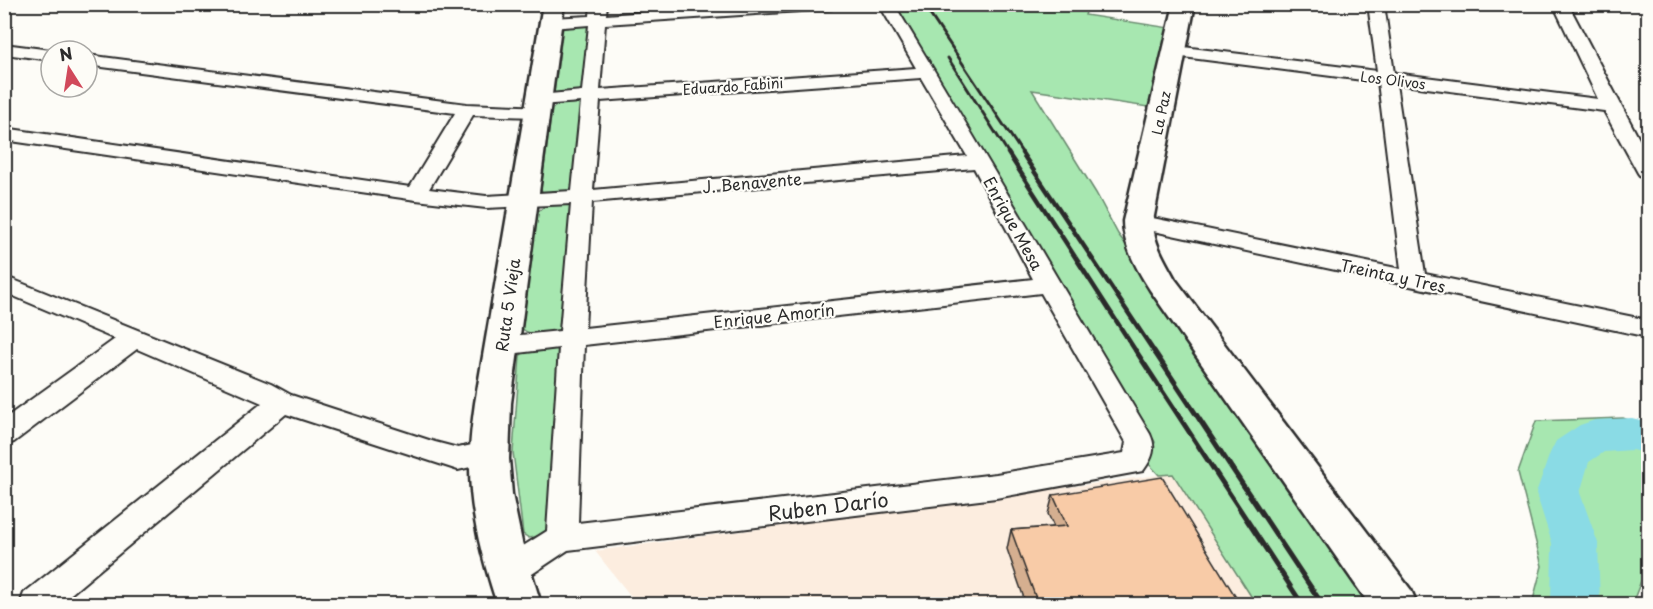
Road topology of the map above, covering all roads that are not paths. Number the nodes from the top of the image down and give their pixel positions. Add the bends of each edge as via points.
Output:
1 (831, 4) edge
2 (886, 4) edge
3 (1185, 4) edge
4 (1376, 4) edge
5 (1560, 4) edge
6 (598, 12) edge
7 (552, 14) edge
8 (4, 49) edge
9 (1175, 51) junction
10 (39, 53) edge
11 (99, 62) edge
12 (927, 72) junction
13 (1387, 79) junction
14 (591, 97) junction
15 (538, 106) junction
16 (1611, 106) junction
17 (467, 109) junction
18 (4, 134) edge
19 (980, 161) junction
20 (1648, 173) edge
21 (416, 194) junction
22 (583, 197) junction
23 (524, 201) junction
24 (1138, 221) junction
25 (1414, 279) junction
26 (4, 283) edge
27 (1048, 285) junction
28 (1648, 329) edge
29 (573, 337) junction
30 (136, 338) junction
31 (501, 346) junction
32 (282, 402) junction
33 (4, 434) edge
34 (1140, 442) joint
35 (490, 452) junction
36 (562, 538) junction
37 (509, 572) junction
38 (36, 604) edge
39 (519, 604) edge
40 (1395, 604) edge

1 - 6 street
2 - 12 street, Enrique Mesa
3 - 9 street, La Paz
4 - 13 street
5 - 16 street
6 - 7 street
6 - 14 street
7 - 15 street, Ruta 5 Vieja
8 - 10 street
9 - 13 street, Los Olivos
9 - 24 street, La Paz
11 - 17 street, Eduardo Fabini
12 - 14 street, Eduardo Fabini
12 - 19 street, Enrique Mesa
13 - 16 street, Los Olivos
13 - 25 street
14 - 15 street, Eduardo Fabini
14 - 22 street
15 - 17 street, Eduardo Fabini
15 - 23 street, Ruta 5 Vieja
16 - 20 street
17 - 21 street
18 - 21 street, J. Benavente
19 - 22 street, J. Benavente
19 - 27 street, Enrique Mesa
21 - 23 street, J. Benavente via 486,202
22 - 23 street, J. Benavente
22 - 29 street
23 - 31 street, Ruta 5 Vieja
24 - 25 street, Treinta y Tres
24 - 40 street via 1143,248 1161,283
25 - 28 street, Treinta y Tres
26 - 30 street
27 - 29 street, Enrique Amorín
27 - 34 street, Enrique Mesa
29 - 31 street, Enrique Amorín
29 - 36 street
30 - 32 street
30 - 33 street
31 - 35 street, Ruta 5 Vieja
32 - 35 street via 458,459
32 - 38 street
34 - 36 street, Ruben Darío via 1139,455 1133,463 996,486
35 - 37 street, Ruta 5 Vieja via 494,502
36 - 37 street, Ruben Darío
37 - 39 street, Ruta 5 Vieja

